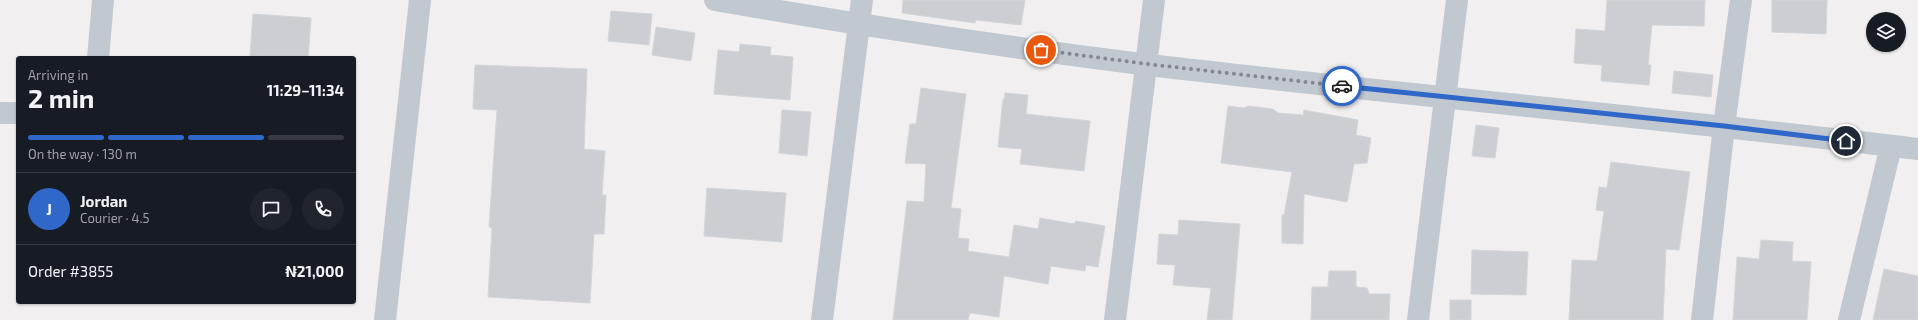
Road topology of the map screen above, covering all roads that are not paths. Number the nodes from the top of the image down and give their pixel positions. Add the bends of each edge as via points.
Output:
1 (103, 0) edge
2 (420, 0) edge
3 (715, 0) edge
4 (862, 0) edge
5 (1154, 0) edge
6 (1457, 0) edge
7 (1741, 0) edge
8 (859, 25) junction
9 (98, 56) edge
10 (1147, 64) junction
11 (1444, 98) junction
12 (0, 113) edge
13 (16, 113) edge
14 (1724, 126) junction
15 (1891, 146) junction
16 (1918, 149) edge
17 (385, 320) edge
18 (822, 320) edge
19 (1115, 320) edge
20 (1418, 320) edge
21 (1702, 320) edge
22 (1849, 320) edge

1 - 9 street
2 - 17 street
3 - 8 street
4 - 8 street
5 - 10 street
6 - 11 street
7 - 14 street
8 - 10 street
8 - 18 street
10 - 11 street
10 - 19 street
11 - 14 street
11 - 20 street
12 - 13 street
14 - 15 street
14 - 21 street
15 - 16 street
15 - 22 street

